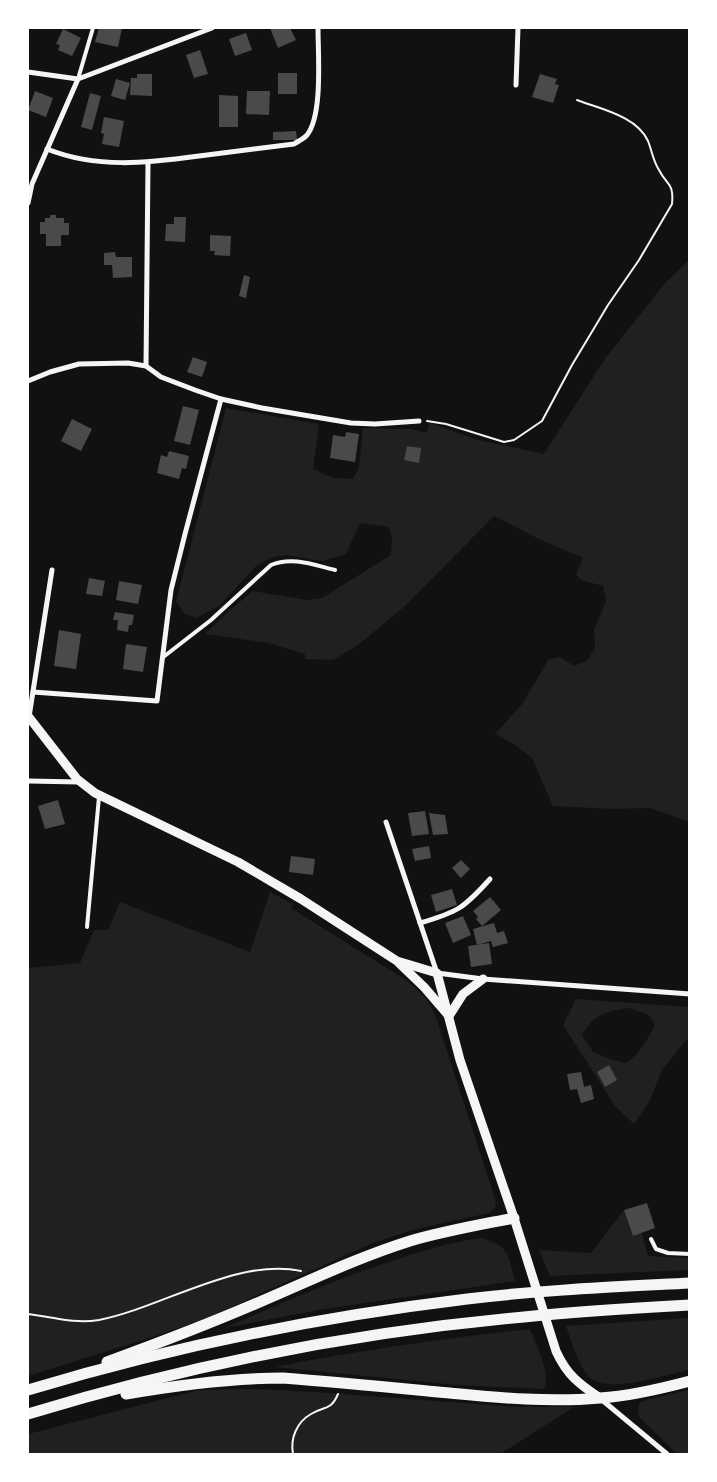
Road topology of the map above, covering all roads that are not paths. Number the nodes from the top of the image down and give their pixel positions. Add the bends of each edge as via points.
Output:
1 (93, 28) edge
2 (212, 28) edge
3 (318, 28) edge
4 (518, 28) edge
5 (28, 72) edge
6 (78, 79) junction
7 (516, 85) dead end
8 (47, 150) junction
9 (148, 163) junction
10 (28, 203) edge
11 (146, 366) junction
12 (28, 381) edge
13 (221, 399) junction
14 (419, 421) road end
15 (52, 570) dead end
16 (335, 570) dead end
17 (162, 658) junction
18 (32, 692) junction
19 (28, 717) edge
20 (28, 781) edge
21 (81, 782) junction
22 (99, 795) junction
23 (386, 822) dead end
24 (490, 879) dead end
25 (420, 923) junction
26 (88, 927) dead end
27 (397, 961) junction
28 (437, 973) junction
29 (483, 979) junction
30 (690, 994) edge
31 (449, 1016) junction
32 (514, 1218) junction
33 (651, 1239) dead end
34 (690, 1254) edge
35 (690, 1283) edge
36 (690, 1305) edge
37 (690, 1381) edge
38 (33, 1389) edge
39 (600, 1398) junction
40 (55, 1406) junction
41 (28, 1414) edge
42 (667, 1454) edge

1 - 6 lane
2 - 6 street
3 - 9 street via 315,117 305,138 294,144
4 - 7 street
5 - 6 street
6 - 8 street
8 - 9 street via 93,161
8 - 10 street via 32,184
9 - 11 street
11 - 12 street via 100,362 79,364
11 - 13 street via 161,377
13 - 14 street via 352,423
13 - 17 street via 174,580
15 - 18 street
16 - 17 lane via 292,560 271,565
17 - 18 street via 157,701
18 - 19 street
19 - 21 street
20 - 21 street
21 - 22 street
22 - 26 lane
22 - 27 street via 238,862
23 - 25 street
24 - 25 street via 470,902 459,909
25 - 28 street
27 - 28 street
27 - 31 street
28 - 29 street
28 - 31 street
29 - 30 street
29 - 31 street via 463,994
31 - 32 street via 460,1060
32 - 38 highway via 410,1241 182,1334
32 - 39 street via 563,1366
33 - 34 lane via 656,1249
35 - 38 highway via 517,1294 415,1307 258,1333 170,1352
36 - 40 highway via 564,1313 394,1332 248,1358
37 - 39 highway via 662,1389
39 - 40 highway via 499,1398 283,1378 248,1378 201,1382
39 - 42 street
40 - 41 highway

